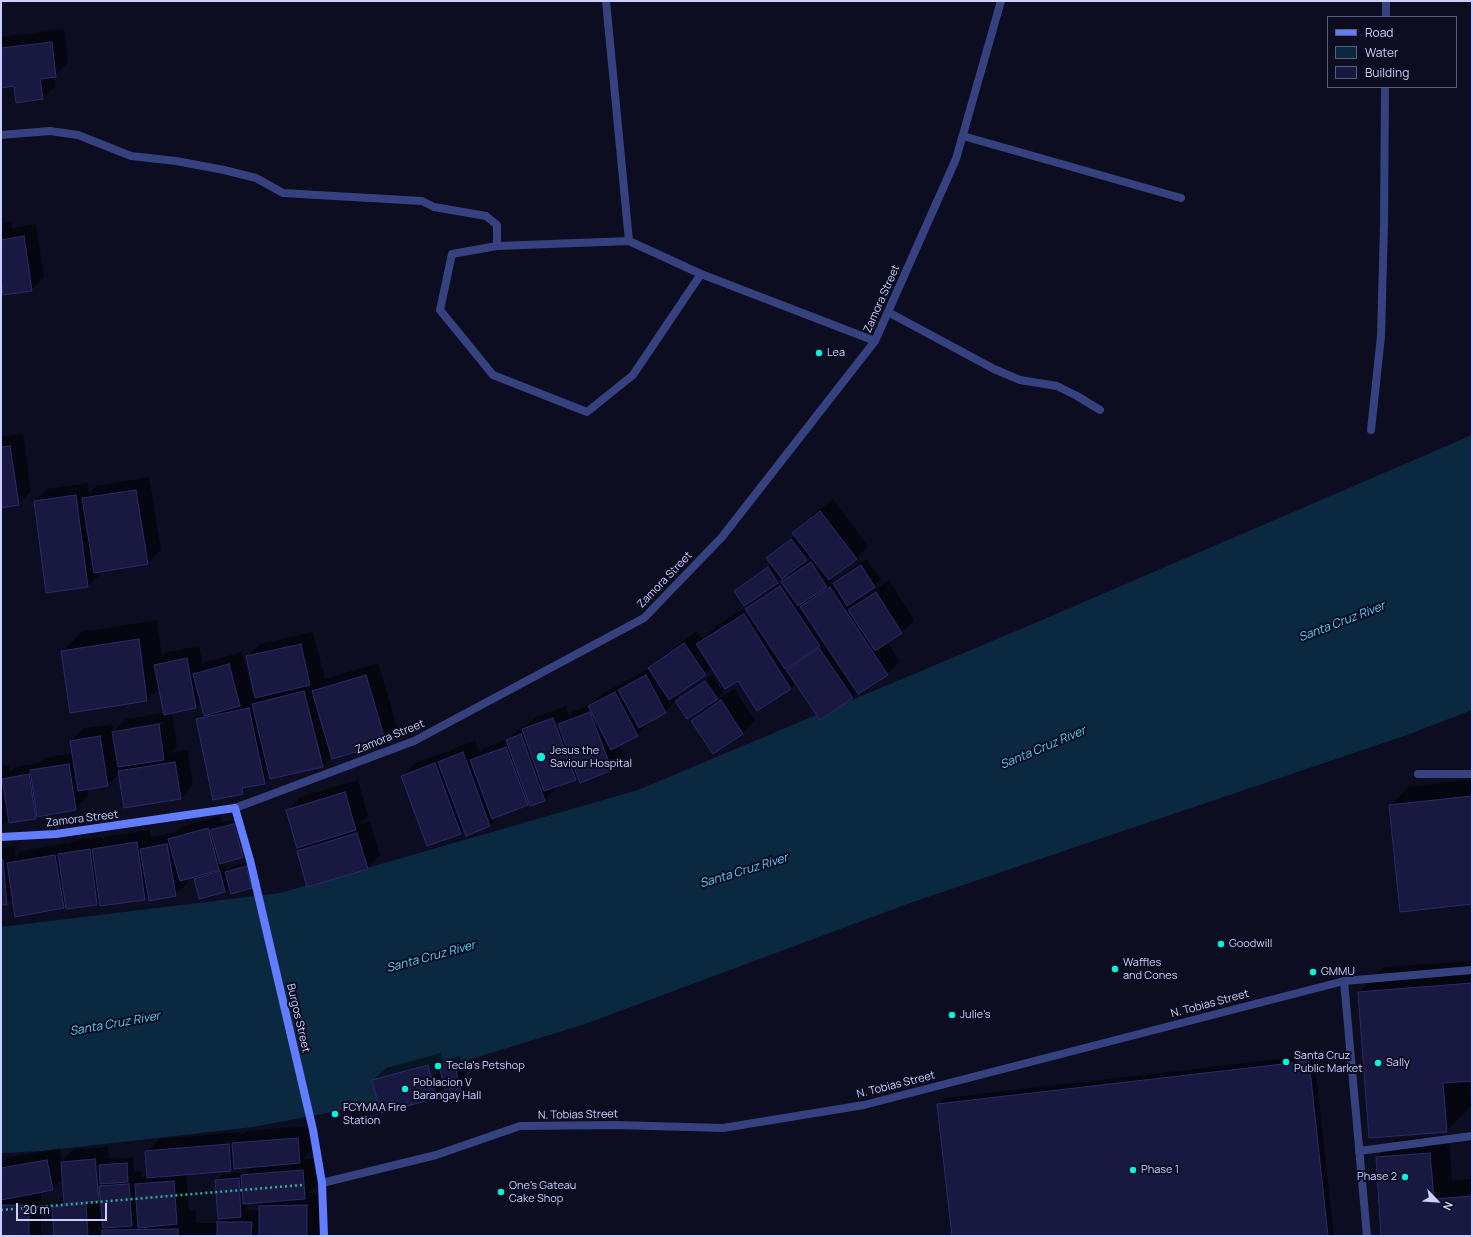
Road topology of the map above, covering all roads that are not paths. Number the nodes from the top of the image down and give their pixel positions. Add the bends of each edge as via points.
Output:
1 (606, 1) edge
2 (1001, 1) edge
3 (1386, 1) edge
4 (1386, 16) edge
5 (1385, 88) edge
6 (1, 135) edge
7 (963, 136) junction
8 (1181, 198) dead end
9 (629, 241) junction
10 (497, 246) junction
11 (701, 274) junction
12 (888, 312) junction
13 (875, 341) junction
14 (1100, 410) dead end
15 (1371, 430) dead end
16 (1418, 774) dead end
17 (1472, 774) edge
18 (235, 808) junction
19 (1, 837) edge
20 (1472, 970) edge
21 (1344, 981) junction
22 (1472, 1136) edge
23 (1359, 1151) junction
24 (322, 1183) junction
25 (324, 1236) edge
26 (1367, 1236) edge

1 - 9 street
2 - 7 street, Zamora Street
3 - 4 street
5 - 15 street via 1382,336
6 - 10 street via 50,131 78,135 131,156 176,161 256,178 283,193 422,201 434,207 486,216 497,225
7 - 8 street
7 - 12 street, Zamora Street via 956,159
9 - 10 street
9 - 11 street
10 - 11 street via 452,254 440,310 493,375 587,412 633,375
11 - 13 street
12 - 13 street, Zamora Street
12 - 14 street via 994,370 1020,380 1057,386
13 - 18 street, Zamora Street via 722,537 644,618 414,741
16 - 17 street
18 - 19 street, Zamora Street via 56,834
18 - 24 street, Burgos Street via 250,860 313,1130
20 - 21 street, N. Tobias Street
21 - 23 street
21 - 24 street, N. Tobias Street via 864,1105 723,1128 520,1126 436,1154
22 - 23 street
23 - 26 street
24 - 25 street, Burgos Street

